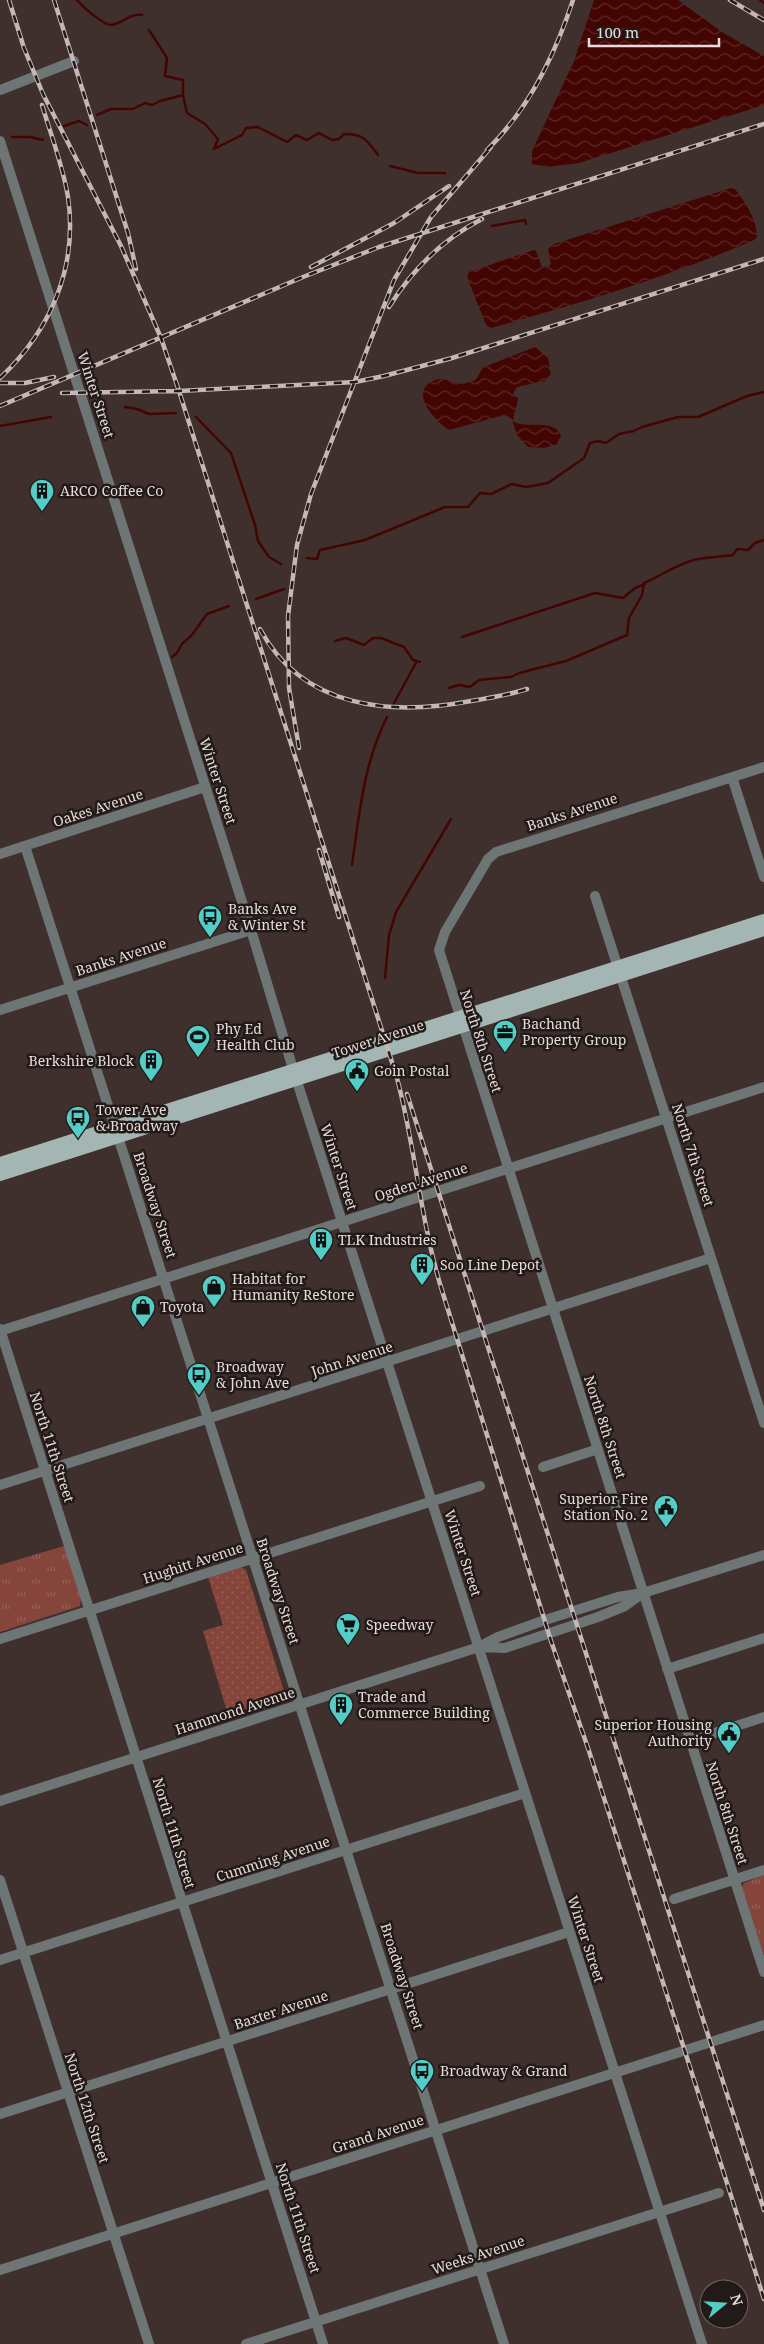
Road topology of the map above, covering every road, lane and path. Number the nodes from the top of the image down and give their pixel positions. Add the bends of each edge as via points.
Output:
1 (74, 61) dead end
2 (0, 90) edge
3 (0, 141) edge
4 (764, 767) edge
5 (732, 777) junction
6 (205, 787) junction
7 (25, 846) junction
8 (0, 854) edge
9 (764, 877) edge
10 (595, 896) dead end
11 (764, 920) edge
12 (251, 930) junction
13 (764, 930) edge
14 (439, 947) joint
15 (620, 972) junction
16 (70, 987) junction
17 (0, 1010) edge
18 (460, 1022) junction
19 (295, 1074) junction
20 (764, 1087) edge
21 (666, 1118) junction
22 (117, 1132) junction
23 (0, 1163) edge
24 (508, 1169) junction
25 (0, 1174) edge
26 (342, 1222) junction
27 (711, 1258) junction
28 (164, 1279) junction
29 (553, 1310) junction
30 (0, 1331) edge
31 (387, 1362) junction
32 (760, 1396) edge
33 (209, 1419) junction
34 (764, 1423) edge
35 (598, 1450) junction
36 (543, 1467) dead end
37 (46, 1471) junction
38 (0, 1485) edge
39 (480, 1486) dead end
40 (432, 1502) junction
41 (764, 1554) edge
42 (253, 1558) junction
43 (643, 1593) junction
44 (90, 1611) junction
45 (764, 1638) edge
46 (0, 1639) edge
47 (479, 1648) junction
48 (667, 1669) junction
49 (300, 1705) junction
50 (764, 1717) edge
51 (690, 1741) junction
52 (136, 1757) junction
53 (526, 1793) junction
54 (0, 1801) edge
55 (348, 1850) junction
56 (764, 1870) edge
57 (0, 1880) edge
58 (734, 1880) junction
59 (674, 1899) dead end
60 (181, 1902) junction
61 (569, 1932) junction
62 (23, 1953) junction
63 (0, 1960) edge
64 (764, 1972) edge
65 (391, 1989) junction
66 (764, 2025) edge
67 (227, 2042) junction
68 (615, 2072) junction
69 (68, 2092) junction
70 (0, 2114) edge
71 (436, 2129) junction
72 (272, 2182) junction
73 (720, 2193) dead end
74 (660, 2212) junction
75 (113, 2233) junction
76 (480, 2269) junction
77 (0, 2270) edge
78 (316, 2322) junction
79 (149, 2344) edge
80 (246, 2344) edge
81 (323, 2344) edge
82 (504, 2344) edge
83 (702, 2344) edge

1 - 2 street
3 - 6 street, Winter Street
4 - 5 street, Banks Avenue
5 - 9 street
5 - 14 street, Banks Avenue via 496,852 488,859
6 - 7 street, Oakes Avenue
6 - 12 street, Winter Street
7 - 8 street, Oakes Avenue
7 - 16 street, Broadway Street
10 - 15 street, North 7th Street
11 - 15 main road, Tower Avenue
12 - 16 street, Banks Avenue
12 - 19 street, Winter Street
13 - 15 main road, Tower Avenue
14 - 18 street, North 8th Street via 440,960
15 - 18 main road, Tower Avenue
15 - 21 street, North 7th Street
16 - 17 street, Banks Avenue
16 - 22 street, Broadway Street
18 - 19 main road, Tower Avenue
18 - 24 street, North 8th Street
19 - 22 main road, Tower Avenue
19 - 26 street, Winter Street
20 - 21 street, Ogden Avenue
21 - 24 street, Ogden Avenue
21 - 27 street, North 7th Street
22 - 23 main road, Tower Avenue
22 - 25 main road, Tower Avenue
22 - 28 street, Broadway Street
24 - 26 street, Ogden Avenue
24 - 29 street, North 8th Street
26 - 28 street, Ogden Avenue
26 - 31 street, Winter Street
27 - 29 street, John Avenue
27 - 32 street, North 7th Street
28 - 30 street, Ogden Avenue
28 - 33 street, Broadway Street
29 - 31 street, John Avenue
29 - 35 street, North 8th Street
30 - 37 street, North 11th Street
31 - 33 street, John Avenue
31 - 40 street, Winter Street
32 - 34 street, North 7th Street
33 - 37 street, John Avenue
33 - 42 street, Broadway Street
35 - 36 street
35 - 43 street, North 8th Street
37 - 38 street, John Avenue
37 - 44 street, North 11th Street
39 - 40 street, Hughitt Avenue
40 - 42 street, Hughitt Avenue
40 - 47 street, Winter Street
41 - 43 street, Hammond Avenue
42 - 44 street, Hughitt Avenue
42 - 49 street, Broadway Street
43 - 47 street, Hammond Avenue via 625,1606 505,1648
43 - 48 street, North 8th Street
44 - 46 street, Hughitt Avenue
44 - 52 street, North 11th Street
45 - 48 street
47 - 49 street, Hammond Avenue
47 - 53 street, Winter Street
48 - 51 street, North 8th Street
49 - 52 street, Hammond Avenue
49 - 55 street, Broadway Street
50 - 51 street
51 - 58 street, North 8th Street
52 - 54 street, Hammond Avenue
52 - 60 street, North 11th Street
53 - 55 street, Cumming Avenue
53 - 61 street, Winter Street
55 - 60 street, Cumming Avenue
55 - 65 street, Broadway Street
56 - 58 street
57 - 62 street, North 12th Street
58 - 59 street
58 - 64 street, North 8th Street
60 - 62 street, Cumming Avenue
60 - 67 street, North 11th Street
61 - 65 street, Baxter Avenue
61 - 68 street, Winter Street
62 - 63 street, Cumming Avenue
62 - 69 street, North 12th Street
65 - 67 street, Baxter Avenue
65 - 71 street, Broadway Street
66 - 68 street, Grand Avenue
67 - 69 street, Baxter Avenue
67 - 72 street, North 11th Street
68 - 71 street, Grand Avenue
68 - 74 street, Winter Street
69 - 70 street, Baxter Avenue
69 - 75 street, North 12th Street
71 - 72 street, Grand Avenue
71 - 76 street, Broadway Street
72 - 75 street, Grand Avenue
72 - 78 street, North 11th Street
73 - 74 street, Weeks Avenue
74 - 76 street, Weeks Avenue
74 - 83 street, Winter Street
75 - 77 street, Grand Avenue
75 - 79 street, North 12th Street
76 - 78 street, Weeks Avenue
76 - 82 street, Broadway Street
78 - 80 street, Weeks Avenue
78 - 81 street, North 11th Street

